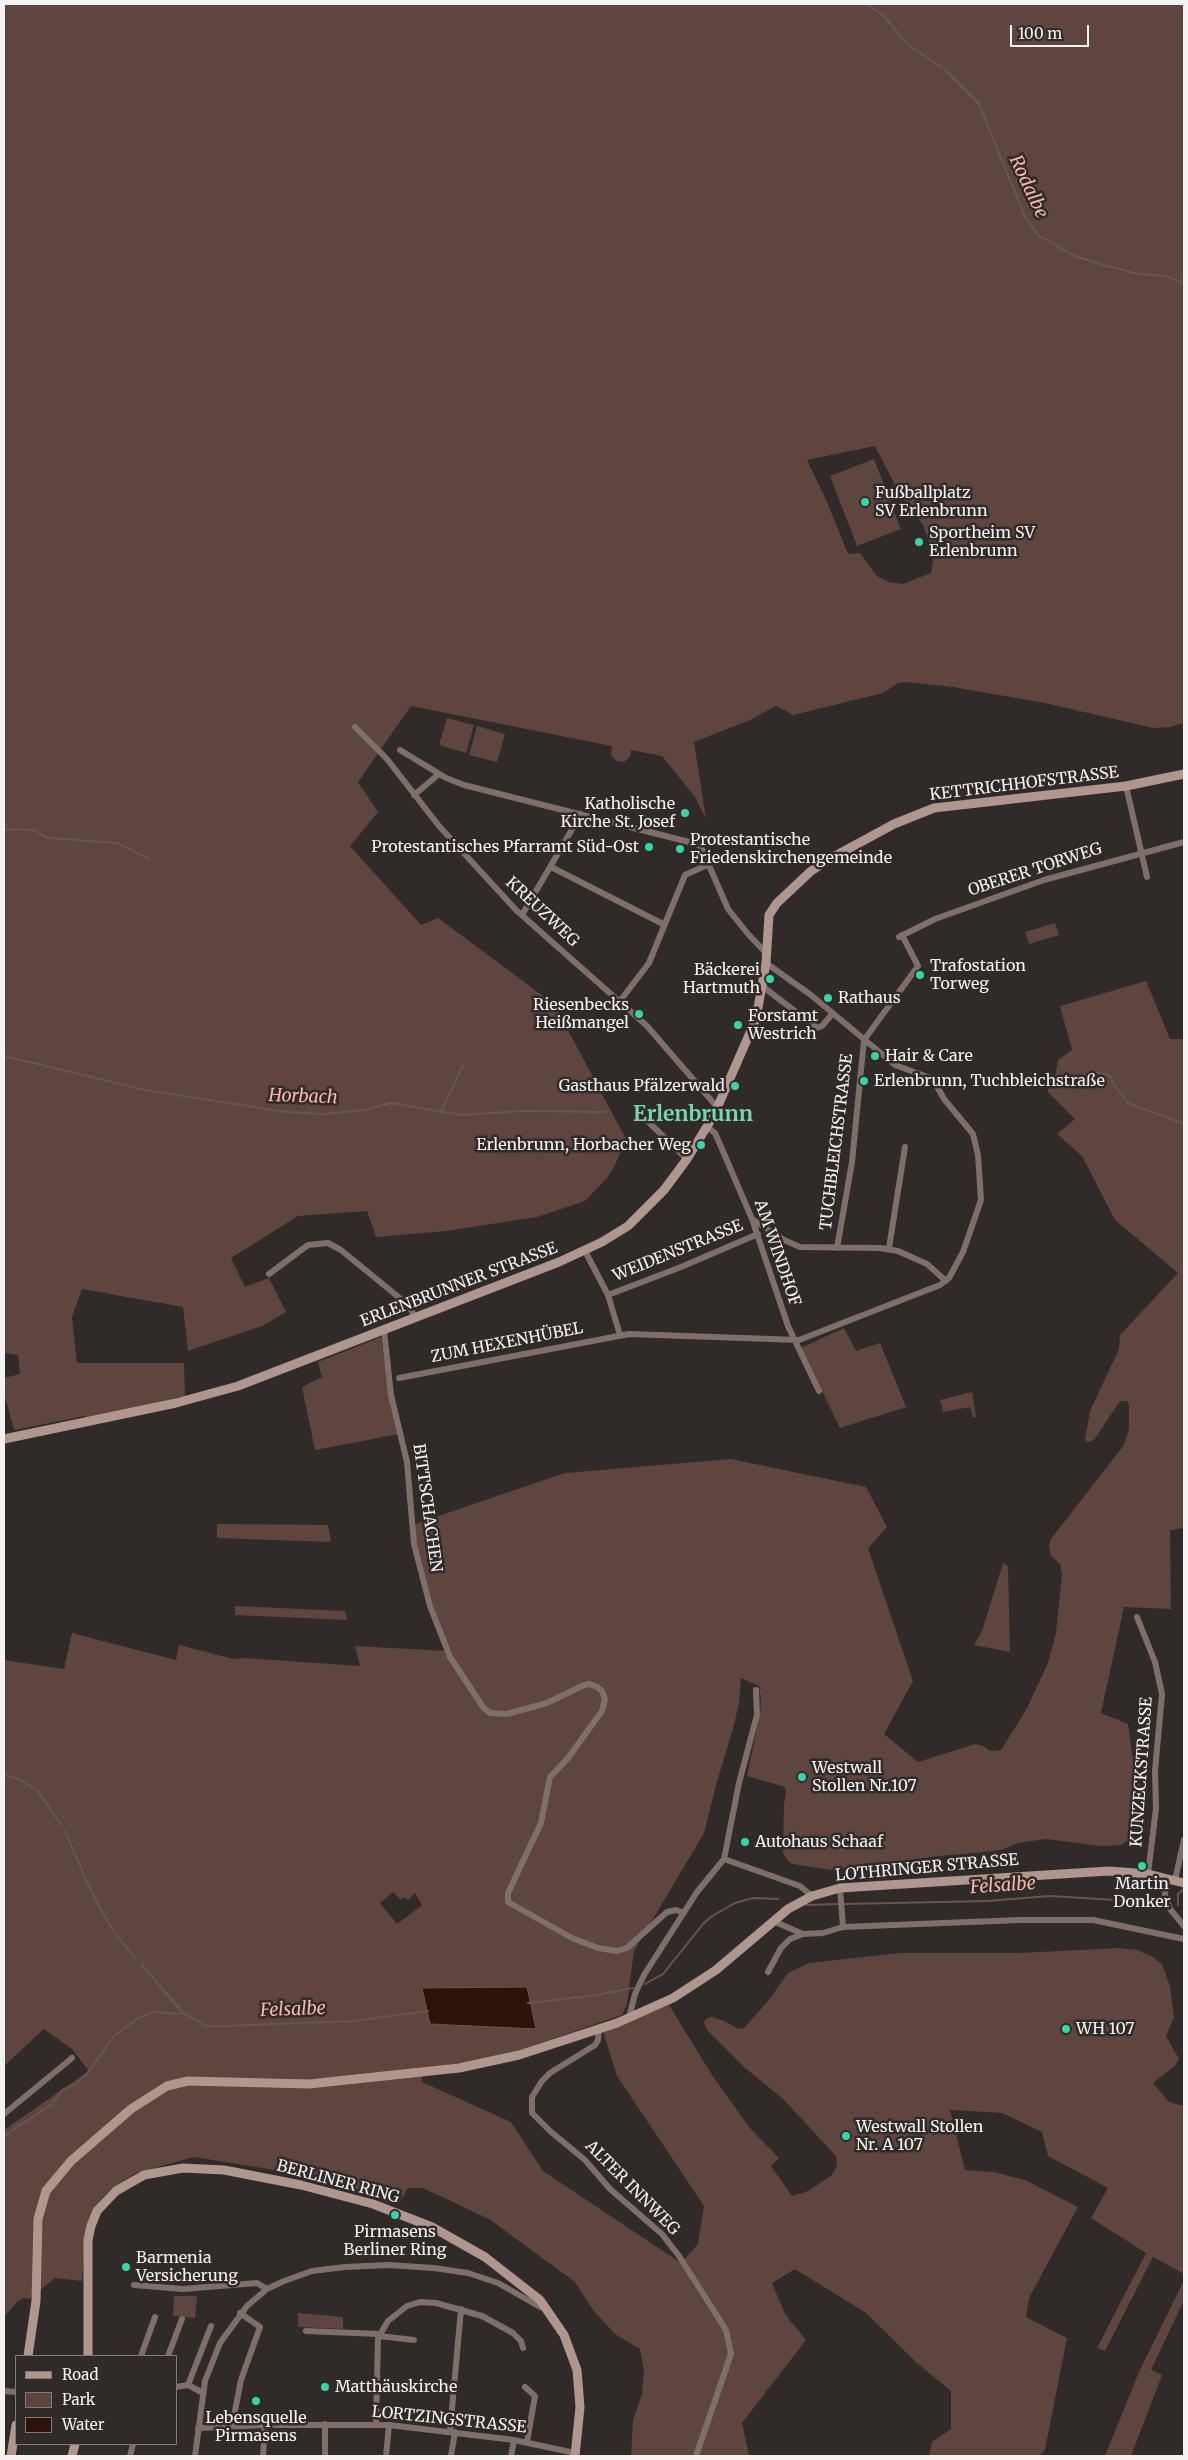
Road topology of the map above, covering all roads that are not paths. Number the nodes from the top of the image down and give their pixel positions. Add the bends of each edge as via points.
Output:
1 (355, 727) dead end
2 (400, 750) dead end
3 (439, 774) junction
4 (1184, 774) edge
5 (1126, 786) junction
6 (414, 795) junction
7 (581, 814) junction
8 (1184, 842) edge
9 (1142, 853) junction
10 (707, 865) junction
11 (551, 867) junction
12 (1148, 877) dead end
13 (522, 916) junction
14 (665, 925) junction
15 (767, 959) junction
16 (762, 986) junction
17 (620, 1001) junction
18 (833, 1013) junction
19 (864, 1040) junction
20 (718, 1108) junction
21 (639, 1113) dead end
22 (707, 1126) junction
23 (905, 1147) dead end
24 (687, 1159) junction
25 (752, 1219) junction
26 (758, 1234) junction
27 (837, 1248) junction
28 (888, 1248) junction
29 (585, 1251) junction
30 (269, 1274) dead end
31 (946, 1281) junction
32 (608, 1294) junction
33 (416, 1318) junction
34 (384, 1330) junction
35 (620, 1335) junction
36 (794, 1341) junction
37 (399, 1378) dead end
38 (818, 1391) dead end
39 (4, 1439) edge
40 (1137, 1617) dead end
41 (756, 1690) dead end
42 (1184, 1840) edge
43 (724, 1859) junction
44 (1148, 1874) junction
45 (1171, 1879) junction
46 (1184, 1883) edge
47 (840, 1888) junction
48 (812, 1896) junction
49 (684, 1913) junction
50 (773, 1921) junction
51 (1184, 1926) edge
52 (843, 1928) junction
53 (802, 1934) junction
54 (1184, 1938) edge
55 (768, 1972) dead end
56 (629, 2018) junction
57 (599, 2029) junction
58 (72, 2058) dead end
59 (4, 2114) edge
60 (505, 2272) junction
61 (498, 2283) junction
62 (134, 2285) dead end
63 (268, 2289) junction
64 (548, 2308) junction
65 (462, 2309) junction
66 (240, 2313) junction
67 (155, 2317) dead end
68 (182, 2319) dead end
69 (211, 2326) dead end
70 (306, 2331) dead end
71 (379, 2335) junction
72 (414, 2340) dead end
73 (523, 2348) dead end
74 (28, 2355) edge
75 (88, 2355) edge
76 (141, 2355) edge
77 (168, 2355) edge
78 (188, 2385) junction
79 (178, 2387) edge
80 (525, 2387) dead end
81 (203, 2393) junction
82 (325, 2424) junction
83 (376, 2424) junction
84 (265, 2425) junction
85 (389, 2425) junction
86 (232, 2426) junction
87 (198, 2428) junction
88 (15, 2431) edge
89 (452, 2431) junction
90 (514, 2440) junction
91 (527, 2442) junction
92 (575, 2454) edge
93 (11, 2456) edge
94 (195, 2456) edge
95 (263, 2456) edge
96 (325, 2456) edge
97 (386, 2456) edge
98 (451, 2456) edge
99 (511, 2456) edge
100 (696, 2456) edge

1 - 6 street, KREUZWEG
2 - 3 street
3 - 6 street
3 - 7 street via 475,788
4 - 5 street, KETTRICHHOFSTRASSE
5 - 9 street
5 - 15 street, KETTRICHHOFSTRASSE via 942,806 907,817 817,867 777,903 767,919
6 - 13 street, KREUZWEG
7 - 10 street via 697,844
7 - 11 street
8 - 9 street, OBERER TORWEG
9 - 12 street
9 - 19 street, OBERER TORWEG via 1075,870 971,905 900,936 918,966
10 - 14 street via 685,875
10 - 15 street via 728,909
11 - 13 street
11 - 14 street
13 - 17 street, KREUZWEG
14 - 17 street via 645,971
15 - 16 street, ERLENBRUNNER STRASSE
15 - 18 street
16 - 18 street via 817,1028
16 - 20 street, ERLENBRUNNER STRASSE via 753,1030
17 - 20 street, KREUZWEG via 652,1032
18 - 19 street
19 - 27 street, TUCHBLEICHSTRASSE via 852,1162
19 - 31 street via 895,1065 933,1079 975,1139 981,1200 957,1266
20 - 22 street, ERLENBRUNNER STRASSE
21 - 24 street
22 - 24 street, ERLENBRUNNER STRASSE
22 - 25 street, AM WINDHOF via 715,1133
23 - 28 street
24 - 29 street, ERLENBRUNNER STRASSE via 646,1210 628,1226
25 - 26 street, AM WINDHOF
25 - 27 street via 800,1248
26 - 32 street, WEIDENSTRASSE
26 - 36 street, AM WINDHOF
27 - 28 street
28 - 31 street via 917,1258
29 - 32 street
29 - 33 street, ERLENBRUNNER STRASSE
30 - 33 street via 308,1245 328,1243 407,1304
31 - 36 street, ZUM HEXENHÜBEL
32 - 35 street
33 - 34 street, ERLENBRUNNER STRASSE
34 - 39 street, ERLENBRUNNER STRASSE via 225,1390
34 - 49 street, BITTSCHACHEN via 391,1394 407,1462 414,1544 430,1606 450,1657 482,1707 490,1713 507,1714 547,1703 590,1684 602,1691 605,1699 602,1711 550,1777 540,1823 508,1893 508,1902 572,1938 598,1948 617,1950 627,1948 667,1912 676,1910
35 - 36 street, ZUM HEXENHÜBEL
35 - 37 street, ZUM HEXENHÜBEL
36 - 38 street, AM WINDHOF
40 - 44 street, KUNZECKSTRASSE via 1155,1662 1162,1694 1155,1771 1156,1808
41 - 43 street via 758,1716 737,1790
42 - 45 street
43 - 48 street via 800,1886
43 - 49 street
44 - 45 street, LOTHRINGER STRASSE
44 - 47 street, LOTHRINGER STRASSE via 1084,1872
45 - 46 street, LOTHRINGER STRASSE
45 - 51 street via 1165,1895 1170,1909
47 - 48 street, LOTHRINGER STRASSE
47 - 52 street
48 - 50 street, LOTHRINGER STRASSE
49 - 56 street via 641,1979
50 - 53 street
50 - 56 street, LOTHRINGER STRASSE via 694,1986
52 - 53 street
52 - 54 street via 1011,1920 1093,1920
53 - 55 street via 788,1940
56 - 57 street, LOTHRINGER STRASSE
57 - 74 street, LOTHRINGER STRASSE via 468,2066 299,2084 188,2081 167,2086 132,2109 64,2168 46,2191 38,2219 36,2300
57 - 100 street, ALTER INNWEG via 595,2046 542,2081 532,2097 532,2113 662,2234 726,2330 731,2345 730,2360
58 - 59 street
60 - 61 street
60 - 64 street, BERLINER RING
60 - 75 street, BERLINER RING via 432,2227 351,2197 224,2170 159,2171 133,2180 116,2191 94,2218 87,2248
61 - 63 street via 442,2269 371,2265 312,2272
61 - 64 street via 540,2307
62 - 63 street via 183,2289 257,2283
63 - 66 street
64 - 92 street, BERLINER RING via 564,2335 577,2370 580,2400
65 - 71 street via 436,2303 413,2304 395,2314
65 - 73 street via 518,2336
65 - 89 street
66 - 81 street via 220,2343
66 - 86 street via 260,2327 242,2380
67 - 76 street
68 - 77 street
69 - 78 street
70 - 71 street
71 - 72 street
71 - 83 street
78 - 79 street
78 - 81 street
80 - 91 street via 535,2396
81 - 87 street
82 - 83 street, LORTZINGSTRASSE
82 - 84 street, LORTZINGSTRASSE
82 - 96 street
83 - 85 street, LORTZINGSTRASSE
84 - 86 street, LORTZINGSTRASSE
84 - 95 street
85 - 89 street, LORTZINGSTRASSE
85 - 97 street
86 - 87 street, LORTZINGSTRASSE
87 - 94 street
88 - 93 street
89 - 90 street, LORTZINGSTRASSE
89 - 98 street
90 - 91 street, LORTZINGSTRASSE
90 - 99 street
91 - 92 street, LORTZINGSTRASSE

